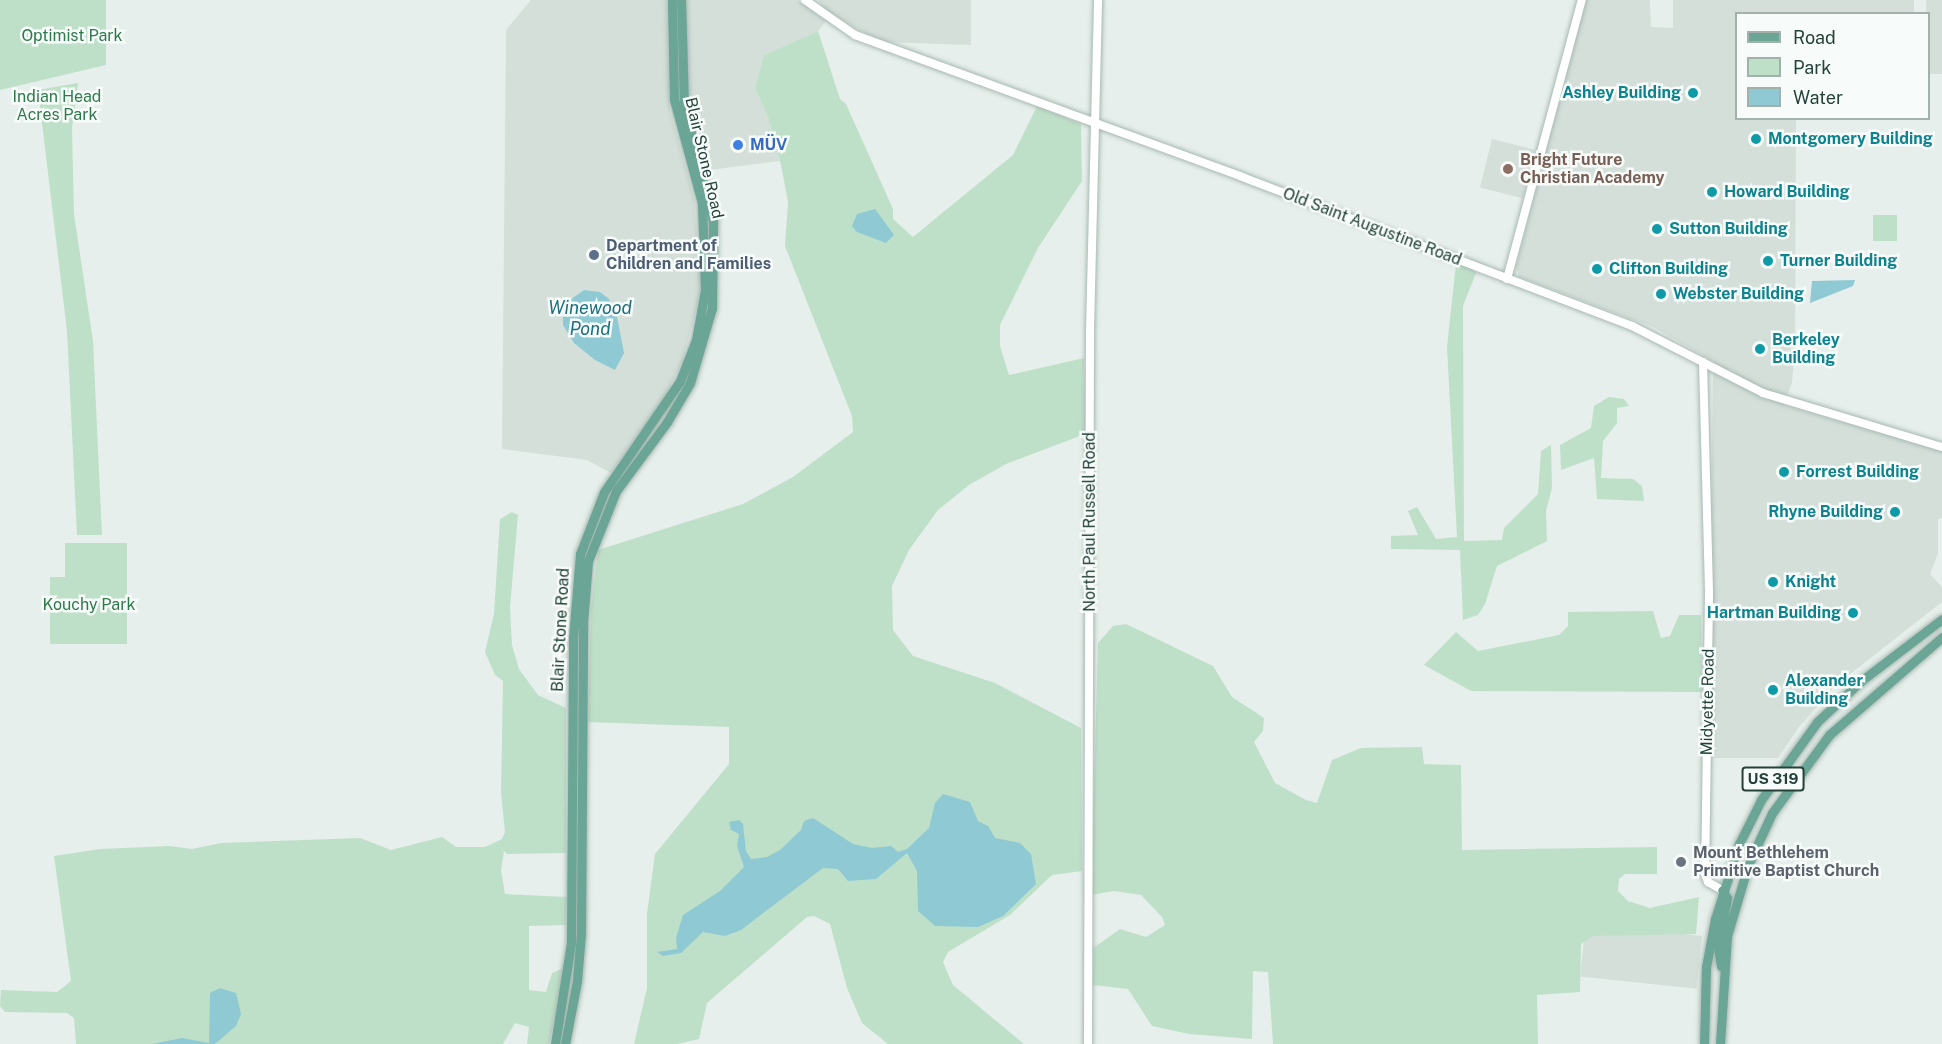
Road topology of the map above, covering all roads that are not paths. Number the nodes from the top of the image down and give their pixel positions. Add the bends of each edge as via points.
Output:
1 (672, 0) edge
2 (681, 0) edge
3 (805, 0) edge
4 (1098, 0) edge
5 (1582, 0) edge
6 (676, 25) junction
7 (1093, 122) junction
8 (1507, 279) junction
9 (1703, 362) junction
10 (1942, 447) edge
11 (623, 470) junction
12 (1942, 619) edge
13 (1942, 637) edge
14 (1722, 890) junction
15 (1722, 971) junction
16 (555, 1044) edge
17 (565, 1044) edge
18 (1088, 1044) edge
19 (1704, 1044) edge
20 (1720, 1044) edge

1 - 6 main road, Blair Stone Road
2 - 6 main road, Blair Stone Road
3 - 7 street, Old Saint Augustine Road via 855,35
4 - 7 street, North Paul Russell Road
5 - 8 street
6 - 11 main road, Blair Stone Road via 682,118 709,225 708,307 667,422
7 - 8 street, Old Saint Augustine Road
7 - 18 street, North Paul Russell Road
8 - 9 street, Old Saint Augustine Road via 1632,326
9 - 10 street, Old Saint Augustine Road via 1782,400
9 - 14 street, Midyette Road via 1709,595 1705,874 1708,882
11 - 16 main road, Blair Stone Road via 587,530 576,577 571,943
11 - 17 main road, Blair Stone Road via 600,525 584,590 580,933 577,981
12 - 14 main road, US 319 via 1861,681 1807,735 1755,810
13 - 15 main road, US 319 via 1855,708 1788,787 1748,865 1727,936
14 - 15 main road via 1727,897 1718,947
14 - 19 main road, US 319 via 1706,967
15 - 20 main road, US 319

